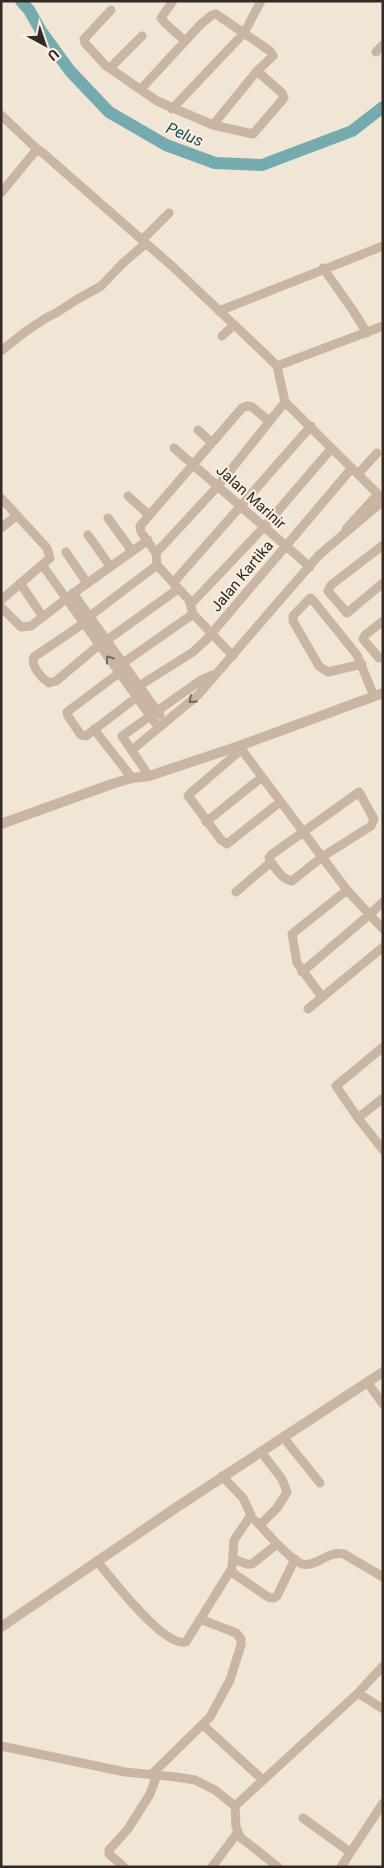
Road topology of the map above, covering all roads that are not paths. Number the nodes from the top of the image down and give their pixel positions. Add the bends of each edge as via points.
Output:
1 (173, 1) edge
2 (261, 1) edge
3 (111, 10) dead end
4 (244, 32) junction
5 (142, 36) dead end
6 (185, 41) junction
7 (110, 68) junction
8 (257, 71) junction
9 (140, 89) junction
10 (172, 109) junction
11 (1, 115) edge
12 (213, 125) junction
13 (38, 149) junction
14 (1, 193) edge
15 (170, 213) dead end
16 (144, 242) junction
17 (383, 246) edge
18 (323, 268) junction
19 (219, 311) junction
20 (234, 325) junction
21 (383, 326) edge
22 (366, 332) junction
23 (222, 336) dead end
24 (1, 352) edge
25 (276, 366) junction
26 (285, 402) junction
27 (269, 421) junction
28 (311, 426) junction
29 (198, 430) dead end
30 (212, 443) junction
31 (174, 448) dead end
32 (332, 448) junction
33 (378, 453) dead end
34 (194, 464) junction
35 (355, 471) junction
36 (218, 486) junction
37 (128, 496) dead end
38 (1, 498) edge
39 (381, 498) edge
40 (241, 506) junction
41 (149, 515) junction
42 (16, 516) junction
43 (108, 518) dead end
44 (264, 527) junction
45 (1, 528) edge
46 (88, 535) dead end
47 (148, 540) junction
48 (383, 545) edge
49 (286, 546) junction
50 (132, 551) junction
51 (66, 552) dead end
52 (156, 553) junction
53 (157, 565) junction
54 (43, 566) junction
55 (110, 566) junction
56 (310, 567) junction
57 (20, 583) junction
58 (87, 583) junction
59 (383, 583) edge
60 (175, 586) junction
61 (70, 596) junction
62 (1, 600) edge
63 (191, 604) junction
64 (1, 607) edge
65 (192, 614) junction
66 (43, 617) junction
67 (87, 619) junction
68 (383, 621) edge
69 (212, 634) junction
70 (103, 643) junction
71 (233, 656) junction
72 (383, 658) edge
73 (123, 663) junction
74 (362, 664) junction
75 (119, 673) junction
76 (215, 674) junction
77 (139, 686) junction
78 (379, 694) edge
79 (137, 697) junction
80 (154, 714) junction
81 (162, 725) junction
82 (94, 728) junction
83 (241, 747) junction
84 (132, 750) junction
85 (149, 776) junction
86 (262, 777) junction
87 (132, 778) junction
88 (280, 802) junction
89 (206, 822) junction
90 (1, 824) edge
91 (302, 832) junction
92 (322, 858) junction
93 (271, 862) junction
94 (348, 890) junction
95 (236, 892) dead end
96 (383, 902) edge
97 (369, 915) junction
98 (383, 928) edge
99 (383, 947) edge
100 (302, 972) junction
101 (322, 997) junction
102 (308, 1010) dead end
103 (383, 1047) edge
104 (383, 1098) edge
105 (358, 1118) junction
106 (381, 1145) edge
107 (383, 1372) edge
108 (367, 1382) junction
109 (383, 1404) edge
110 (283, 1437) junction
111 (261, 1452) junction
112 (222, 1476) junction
113 (320, 1483) dead end
114 (251, 1515) junction
115 (260, 1525) junction
116 (277, 1544) junction
117 (233, 1559) junction
118 (295, 1559) junction
119 (97, 1561) junction
120 (230, 1571) junction
121 (383, 1577) edge
122 (200, 1619) junction
123 (1, 1627) edge
124 (383, 1666) edge
125 (358, 1693) junction
126 (383, 1709) edge
127 (203, 1724) junction
128 (1, 1746) edge
129 (154, 1775) junction
130 (263, 1780) junction
131 (383, 1803) edge
132 (235, 1806) junction
133 (303, 1818) dead end
134 (238, 1832) junction
135 (350, 1852) junction
136 (344, 1865) edge
137 (124, 1867) edge
138 (212, 1867) edge
139 (278, 1867) edge

1 - 6 street via 162,19
2 - 4 street
3 - 7 street via 84,40
4 - 6 street via 216,14
4 - 8 street via 273,54
4 - 10 street
5 - 7 street
6 - 9 street
7 - 9 street
8 - 12 street
8 - 12 street via 284,95 282,102 254,133
9 - 10 street
10 - 12 street
11 - 13 street
13 - 14 street
13 - 16 street
15 - 16 street
16 - 19 street
16 - 24 street via 101,286 46,318
17 - 18 street
18 - 19 street
18 - 22 street
19 - 20 street
20 - 23 street
20 - 25 street
21 - 22 street
22 - 25 street
25 - 26 street
26 - 27 street
26 - 28 street
27 - 30 street via 247,406
27 - 36 street
28 - 32 street
28 - 40 street
29 - 30 street
30 - 34 street
31 - 34 street, Jalan Marinir
32 - 35 street
32 - 44 street
33 - 35 street, Jalan Kartika
34 - 36 street, Jalan Marinir
34 - 41 street
35 - 39 street
35 - 49 street, Jalan Kartika
36 - 40 street, Jalan Marinir
36 - 52 street
37 - 41 street
38 - 42 street
39 - 56 street via 352,520
40 - 44 street, Jalan Marinir
40 - 60 street
41 - 47 street via 140,526
42 - 45 street
42 - 54 street via 50,553
43 - 50 street
44 - 49 street, Jalan Marinir
44 - 63 street
46 - 55 street
47 - 50 street
47 - 52 street
48 - 59 street via 331,585 328,591 347,613
49 - 56 street, Jalan Marinir
49 - 69 street, Jalan Kartika
50 - 55 street
51 - 58 street
52 - 53 street
53 - 60 street
53 - 67 street
54 - 57 street
54 - 61 street
55 - 58 street
56 - 71 street
57 - 62 street
57 - 66 street
58 - 61 street
60 - 63 street
60 - 70 street
61 - 66 street
61 - 67 street
63 - 65 street
64 - 66 street via 21,627 31,626
65 - 69 street
65 - 73 street
67 - 70 street
67 - 70 street via 34,657 33,665 50,683
68 - 72 street via 363,639 379,658
69 - 71 street
69 - 77 street, Jalan Kartika via 193,652
70 - 73 street
75 -> 70 street
71 - 76 street
73 - 77 street
74 - 74 street via 312,599 305,601 293,620 319,666 328,672
74 - 78 street
75 - 79 street
75 - 82 street via 67,712 81,735 86,736
76 - 80 street via 201,680
76 -> 81 street via 198,695
77 - 80 street
78 - 83 street
79 - 80 street
79 - 82 street
80 - 81 street
80 - 84 street via 122,736
81 - 84 street
82 - 87 street
83 - 85 street
83 - 86 street
83 - 89 street via 188,796
84 - 85 street
85 - 87 street
86 - 88 street
86 - 89 street
87 - 90 street
88 - 89 street via 227,844
88 - 91 street
91 - 92 street
91 - 92 street via 357,793 361,794 374,822
91 - 93 street via 271,855
92 - 93 street via 292,882 286,880
92 - 94 street
93 - 95 street
94 - 97 street
94 - 100 street via 292,932 297,963
96 - 97 street
97 - 98 street
97 - 100 street
99 - 101 street
100 - 101 street
101 - 102 street
103 - 105 street via 336,1085
104 - 105 street
105 - 106 street
107 - 108 street
108 - 109 street
108 - 110 street
110 - 111 street
110 - 113 street
111 - 112 street
111 - 115 street via 282,1479 287,1492
112 - 114 street via 243,1498
112 - 119 street
114 - 115 street
114 - 117 street via 234,1540
115 - 116 street
116 - 117 street via 252,1564
116 - 118 street
117 - 120 street
118 - 120 street via 274,1598
118 - 121 street via 306,1564 338,1552
119 - 122 street via 135,1607 176,1641 187,1641
119 - 123 street
120 - 122 street
122 - 127 street via 236,1633 242,1641 230,1680
124 - 125 street
125 - 126 street
125 - 130 street
127 - 129 street
127 - 130 street
128 - 129 street
129 - 132 street via 205,1784
129 - 137 street via 150,1794 128,1829 109,1850 109,1854
130 - 132 street
131 - 135 street
132 - 134 street
133 - 135 street
134 - 138 street
134 - 139 street via 245,1842
135 - 136 street

